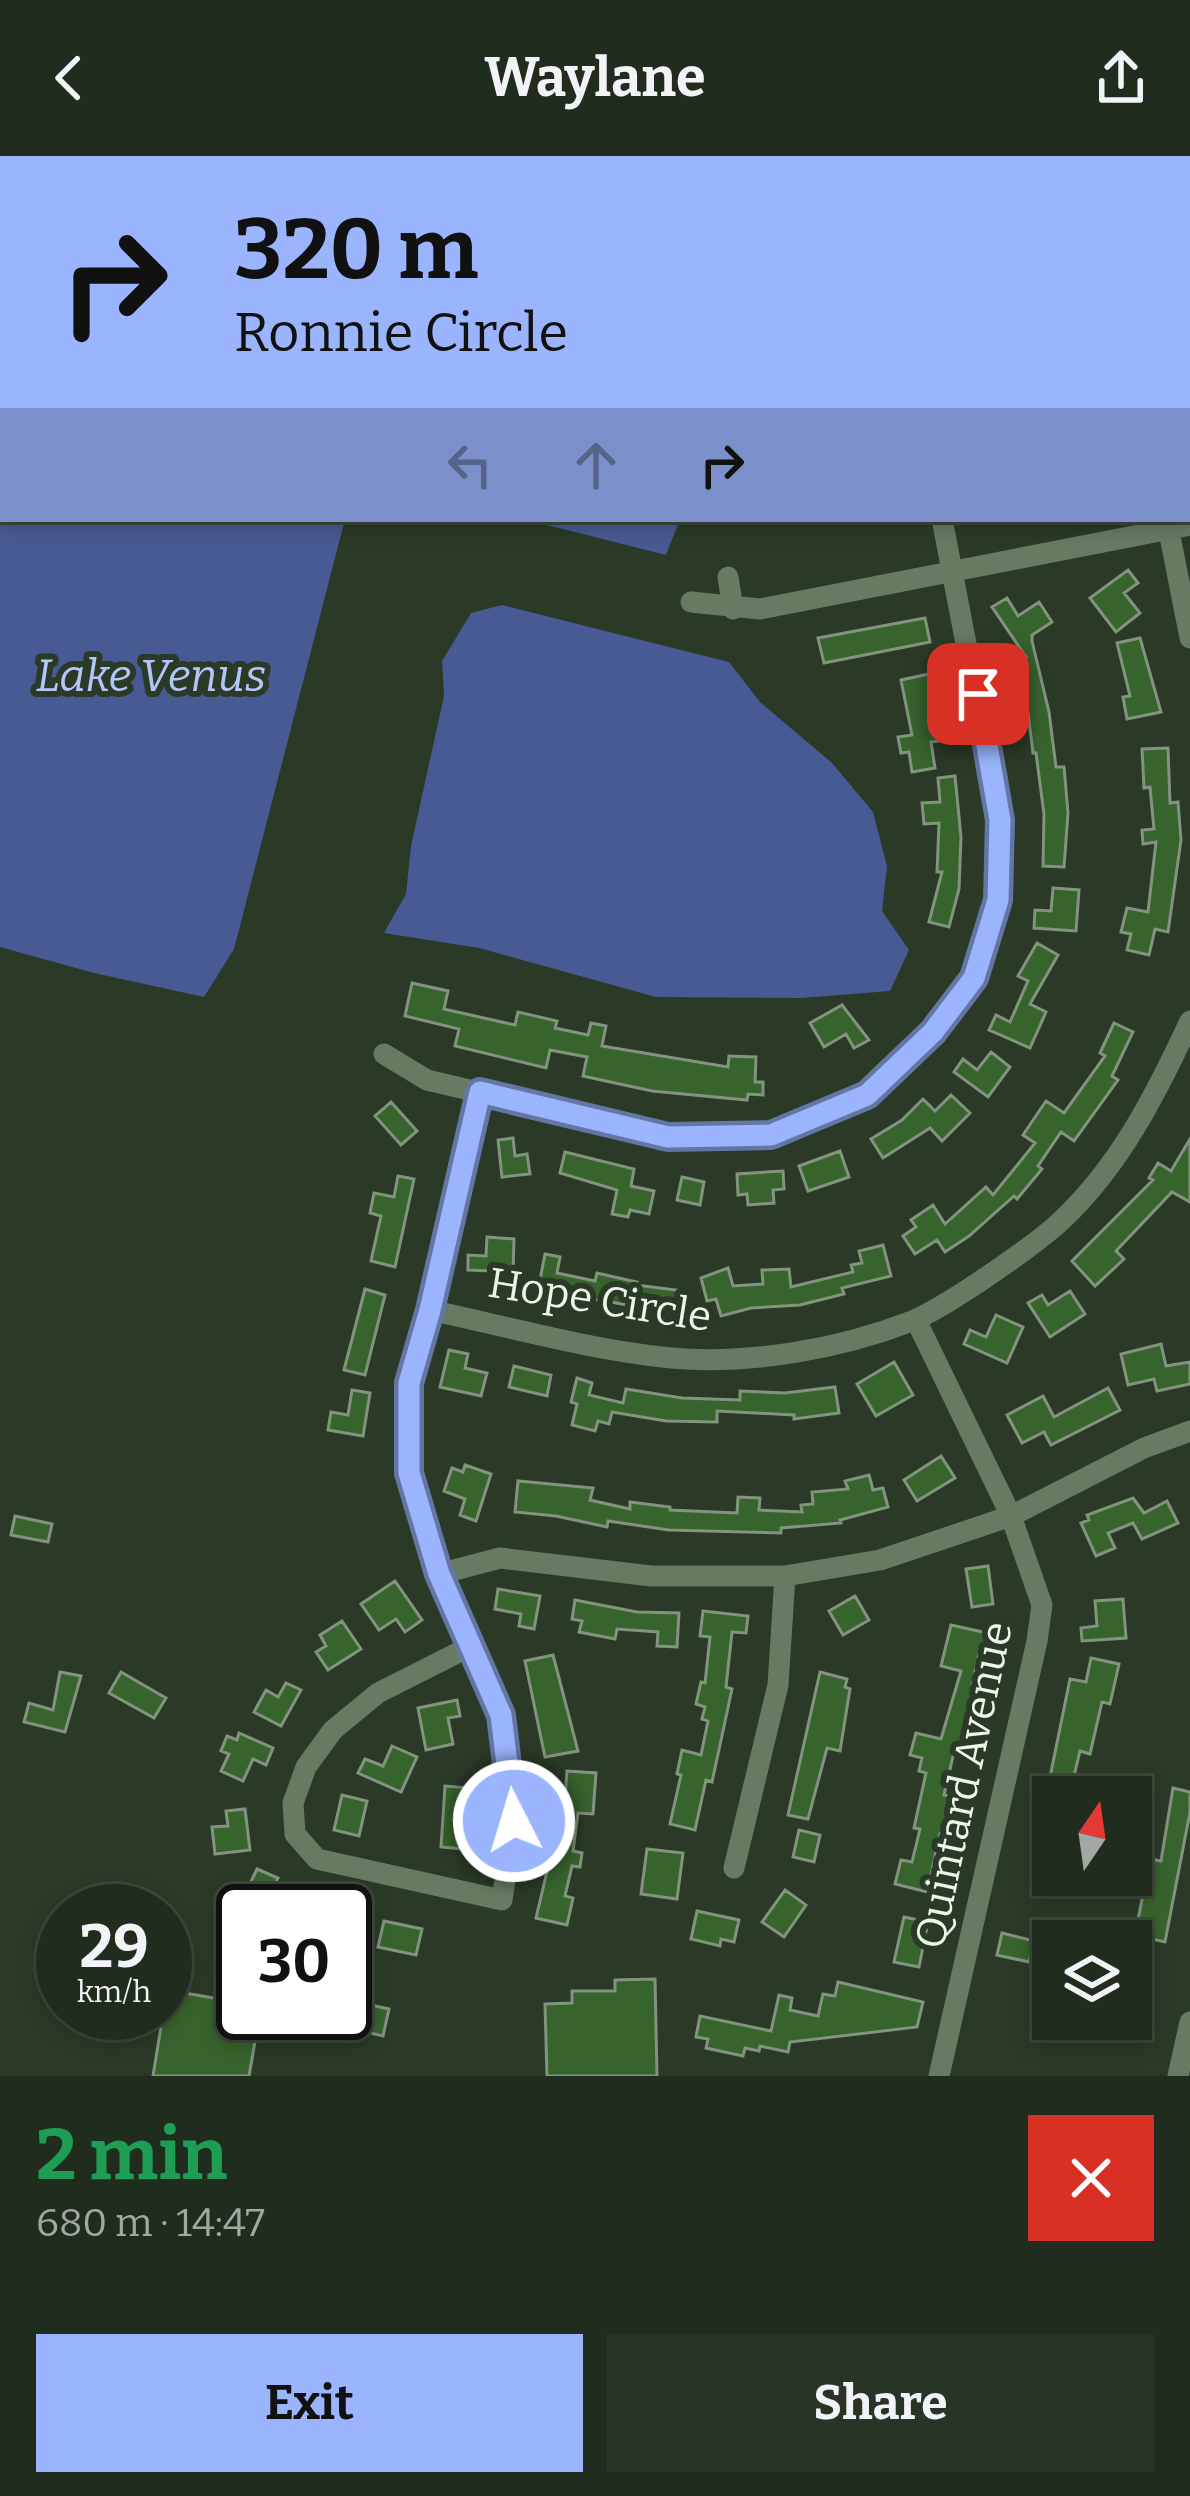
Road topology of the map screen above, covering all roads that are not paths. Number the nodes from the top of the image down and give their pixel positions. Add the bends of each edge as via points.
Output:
1 (943, 522) edge
2 (1175, 525) edge
3 (952, 571) junction
4 (728, 577) dead end
5 (692, 602) dead end
6 (733, 609) junction
7 (1190, 638) edge
8 (1190, 1021) edge
9 (384, 1054) dead end
10 (480, 1092) junction
11 (430, 1310) junction
12 (916, 1319) junction
13 (1190, 1430) edge
14 (1011, 1516) junction
15 (439, 1574) junction
16 (784, 1576) junction
17 (470, 1647) junction
18 (734, 1868) dead end
19 (1190, 2022) edge
20 (940, 2076) edge
21 (1178, 2076) edge

1 - 3 street
2 - 3 street
2 - 7 street
3 - 6 street
3 - 10 street via 1000,820 998,900 974,978 933,1032 867,1095 771,1135 668,1137
4 - 6 street
5 - 6 street
8 - 12 street, Hope Circle via 1113,1162 1062,1220
9 - 10 street via 427,1080
10 - 11 street
11 - 12 street, Hope Circle via 674,1358 759,1357
11 - 15 street via 409,1383 409,1473
12 - 14 street, Quintard Avenue
13 - 14 street
14 - 16 street via 880,1560
14 - 20 street, Quintard Avenue via 1042,1605
15 - 16 street via 500,1558 651,1576
15 - 17 street
16 - 18 street via 778,1685
17 - 17 street via 501,1715 509,1760 514,1821 502,1900 317,1859 295,1834 293,1803 306,1767 333,1730 378,1694
19 - 21 street

